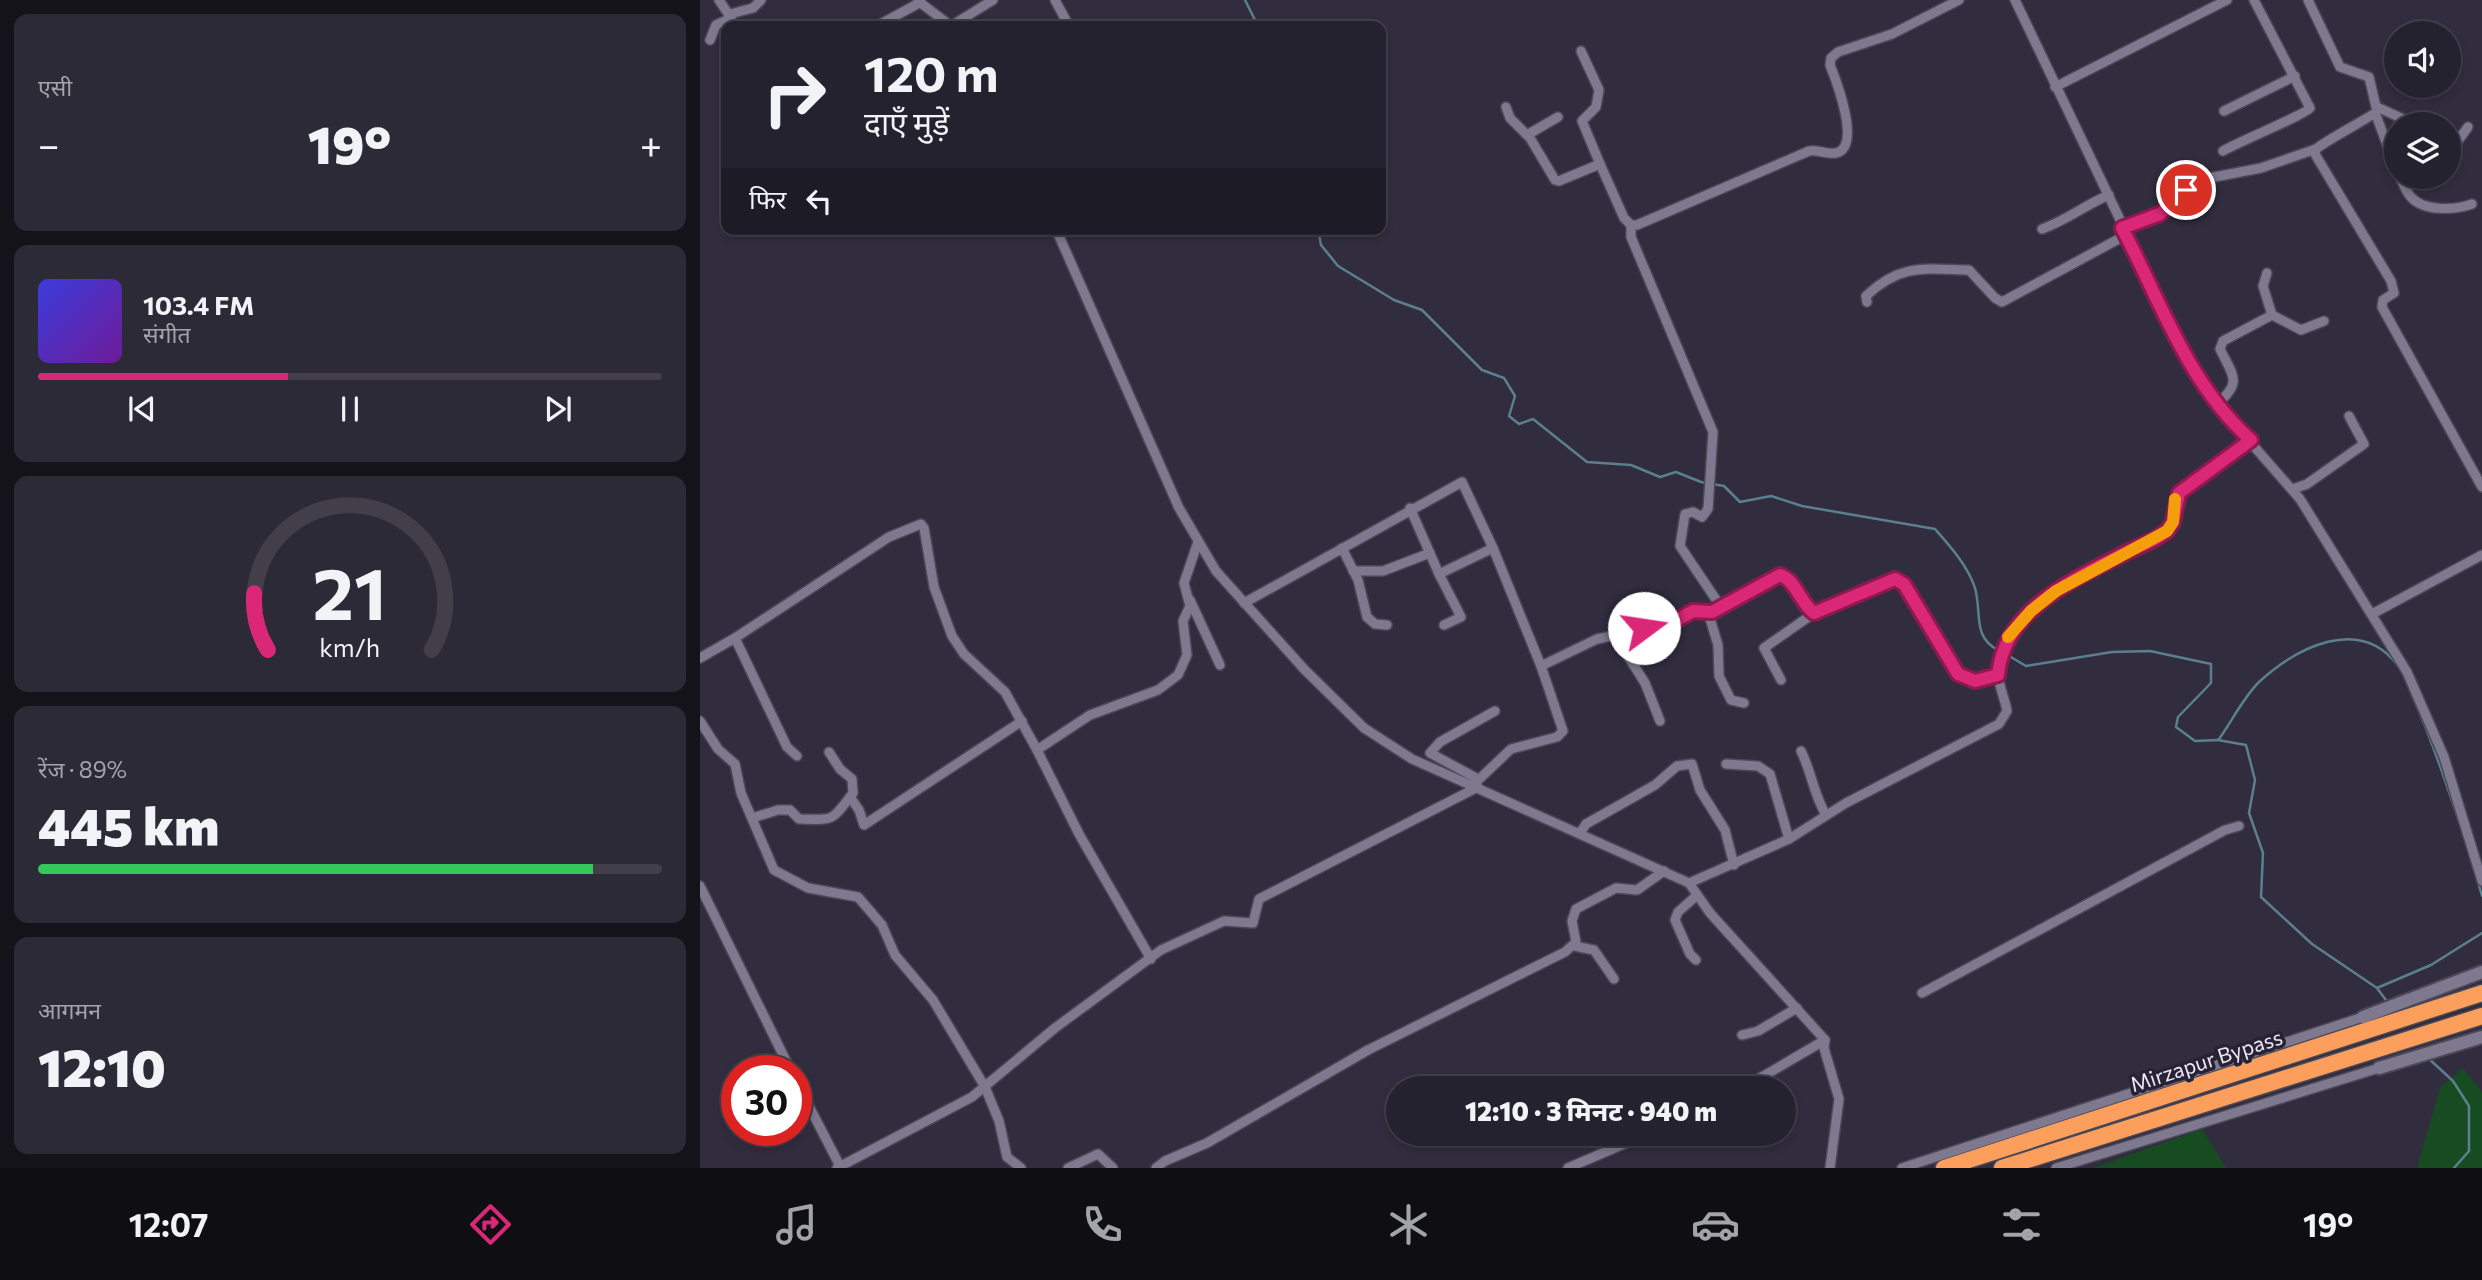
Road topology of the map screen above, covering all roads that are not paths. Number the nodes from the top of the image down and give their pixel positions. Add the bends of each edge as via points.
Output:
1 (719, 0) edge
2 (761, 0) edge
3 (993, 0) edge
4 (1055, 0) edge
5 (1959, 0) edge
6 (2015, 0) edge
7 (2227, 0) edge
8 (2255, 0) edge
9 (2308, 0) edge
10 (919, 1) edge
11 (732, 19) edge
12 (885, 21) edge
13 (945, 21) edge
14 (959, 21) edge
15 (1066, 21) edge
16 (721, 23) edge
17 (710, 40) dead end
18 (1581, 51) dead end
19 (2295, 76) junction
20 (2055, 87) junction
21 (1506, 107) dead end
22 (2224, 111) dead end
23 (2376, 111) junction
24 (2384, 114) edge
25 (1558, 117) dead end
26 (2469, 127) dead end
27 (2384, 134) edge
28 (1527, 135) junction
29 (2461, 137) edge
30 (2316, 149) junction
31 (2223, 151) dead end
32 (1601, 164) junction
33 (2406, 189) edge
34 (2109, 195) junction
35 (2472, 204) dead end
36 (1631, 225) junction
37 (2042, 229) dead end
38 (2124, 231) junction
39 (1059, 235) edge
40 (2267, 273) dead end
41 (1867, 302) dead end
42 (2272, 315) junction
43 (2324, 321) dead end
44 (2217, 404) junction
45 (2349, 416) dead end
46 (2251, 440) junction
47 (2482, 487) edge
48 (2293, 489) junction
49 (1410, 508) junction
50 (1199, 541) junction
51 (1342, 548) junction
52 (1493, 548) junction
53 (1430, 553) junction
54 (2482, 555) edge
55 (1353, 571) junction
56 (1440, 574) junction
57 (1189, 598) junction
58 (1248, 601) junction
59 (1721, 607) junction
60 (1708, 612) junction
61 (1814, 613) junction
62 (2372, 614) junction
63 (1387, 625) dead end
64 (1444, 625) dead end
65 (1614, 634) junction
66 (735, 638) junction
67 (700, 658) edge
68 (1220, 665) dead end
69 (1541, 666) junction
70 (1998, 675) junction
71 (1781, 680) dead end
72 (1744, 703) dead end
73 (1495, 711) dead end
74 (700, 721) edge
75 (1021, 721) junction
76 (1660, 721) dead end
77 (1037, 750) junction
78 (1801, 751) dead end
79 (830, 752) dead end
80 (797, 756) dead end
81 (1727, 765) dead end
82 (1476, 784) junction
83 (850, 797) junction
84 (1826, 816) junction
85 (752, 818) junction
86 (2239, 826) dead end
87 (1580, 833) junction
88 (1789, 839) junction
89 (1734, 864) junction
90 (1664, 871) junction
91 (2482, 881) edge
92 (1689, 883) junction
93 (700, 886) edge
94 (1696, 896) junction
95 (1574, 946) junction
96 (1151, 959) junction
97 (1696, 960) dead end
98 (2482, 972) edge
99 (1614, 979) dead end
100 (1922, 993) dead end
101 (2482, 993) edge
102 (1797, 1007) junction
103 (2482, 1016) edge
104 (2363, 1017) joint
105 (1742, 1035) dead end
106 (2482, 1037) edge
107 (1825, 1040) junction
108 (783, 1055) edge
109 (2379, 1068) joint
110 (1764, 1076) edge
111 (985, 1087) junction
112 (812, 1111) edge
113 (1619, 1146) edge
114 (842, 1166) edge
115 (1021, 1168) edge
116 (1068, 1168) edge
117 (1113, 1168) edge
118 (1156, 1168) edge
119 (1568, 1168) edge
120 (1830, 1168) edge
121 (1902, 1168) edge
122 (1944, 1168) edge
123 (2002, 1168) edge
124 (2056, 1168) edge

1 - 11 street
2 - 11 street
3 - 14 street
4 - 15 street
5 - 36 street via 1831,58 1846,118 1843,149 1837,153 1809,151
6 - 20 street
7 - 20 street
8 - 19 street
9 - 23 street via 2337,62 2369,77
10 - 12 street
10 - 13 street
16 - 17 street
18 - 32 street via 1598,90 1596,107 1582,121
19 - 22 street
19 - 31 street via 2308,112
20 - 34 street
21 - 28 street
23 - 24 street
23 - 27 street
23 - 30 street
25 - 28 street
26 - 29 street
28 - 32 street via 1556,180
30 - 38 street via 2261,168 2204,179 2160,214
30 - 47 street via 2317,158 2394,287 2382,307
32 - 36 street
33 - 35 street via 2418,202 2450,210
34 - 37 street
34 - 38 street
36 - 59 street via 1631,237 1713,432 1708,509 1702,517 1685,514 1680,546
38 - 41 street via 2002,302 1969,270 1923,267 1891,276 1866,296
38 - 44 street via 2179,343
39 - 50 street via 1178,508
40 - 42 street via 2263,286
42 - 43 street via 2301,330
42 - 44 street via 2221,343 2235,380 2232,391
44 - 46 street
45 - 48 street via 2364,444
46 - 48 street
46 - 70 street via 2179,493 2167,531 2071,582 2031,611 2003,647
48 - 62 street
49 - 51 street
49 - 52 street via 1462,482
49 - 53 street
50 - 57 street via 1184,583
50 - 58 street via 1206,558
51 - 55 street
51 - 58 street
52 - 56 street
52 - 69 street
53 - 55 street via 1382,571
53 - 56 street
54 - 62 street
55 - 63 street via 1367,617 1375,624
56 - 64 street via 1461,617
57 - 68 street
57 - 77 street via 1183,621 1187,655 1178,675 1158,690 1090,715
58 - 82 street via 1313,679 1364,728 1395,750
59 - 60 street
59 - 61 street via 1780,575 1789,578
60 - 65 street via 1693,611 1670,624
60 - 72 street via 1718,645 1719,676 1731,700
61 - 70 street via 1895,579 1904,584 1958,674 1975,681
61 - 71 street via 1764,648
62 - 91 street via 2407,672 2444,757
65 - 69 street
65 - 76 street via 1645,683
66 - 67 street
66 - 75 street via 889,537 919,524 924,528 934,587 952,636 964,654 1001,687
66 - 80 street via 786,747
69 - 82 street via 1563,731 1557,737 1511,749
70 - 84 street via 2007,711 1999,724
73 - 82 street via 1440,742 1430,753
74 - 85 street via 718,749 735,764
75 - 77 street
75 - 83 street via 864,825
77 - 96 street
78 - 84 street via 1814,796
79 - 83 street via 840,769 851,775
81 - 88 street via 1758,766 1770,775
82 - 87 street
82 - 96 street via 1259,899 1253,923 1220,922
83 - 85 street via 830,820 799,819 784,809
84 - 88 street
85 - 111 street via 774,870 808,888 863,900 883,925 895,955 933,1000
86 - 100 street
87 - 89 street via 1586,824 1655,785 1677,766 1692,764 1700,790 1725,830
87 - 90 street
88 - 89 street
89 - 92 street
90 - 92 street
90 - 95 street via 1637,890 1616,888 1576,909 1572,917
92 - 94 street
93 - 108 street
94 - 97 street via 1675,920
94 - 102 street
95 - 99 street via 1594,950
95 - 118 street via 1368,1050
96 - 111 street via 1055,1028
98 - 104 street
101 - 122 highway, Mirzapur Bypass
102 - 105 street via 1758,1031
102 - 107 street
103 - 123 highway
104 - 121 street
106 - 109 street
107 - 110 street
107 - 120 street via 1839,1099
109 - 124 street
111 - 114 street
111 - 115 street via 1007,1157
112 - 114 street
113 - 119 street
116 - 117 street via 1098,1154

